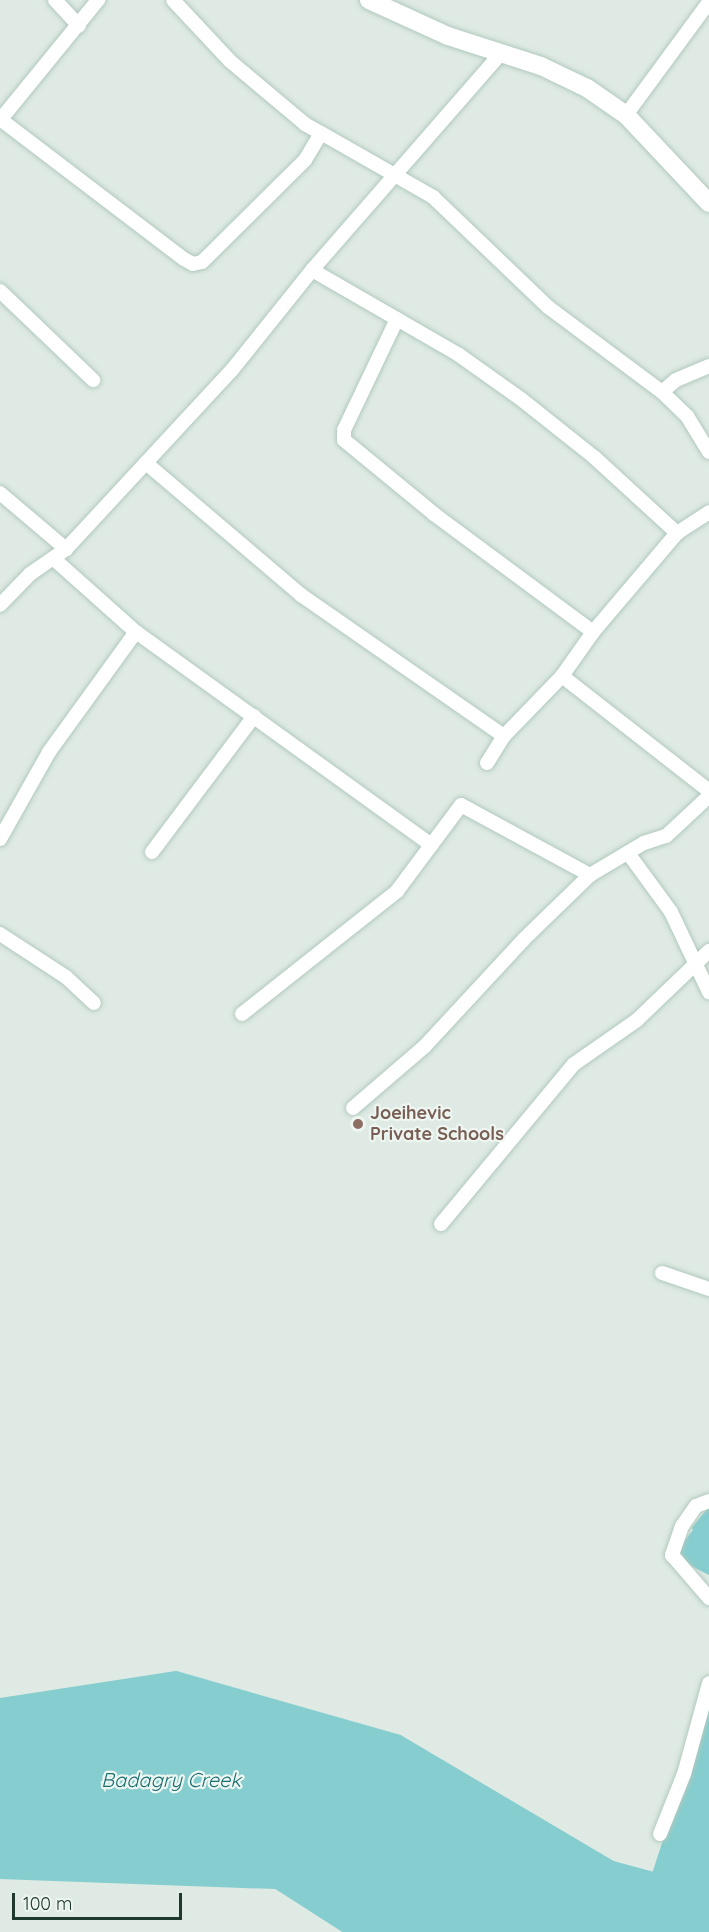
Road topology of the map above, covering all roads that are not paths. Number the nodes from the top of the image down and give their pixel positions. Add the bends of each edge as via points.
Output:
1 (55, 0) edge
2 (98, 0) edge
3 (173, 0) edge
4 (369, 0) edge
5 (709, 2) edge
6 (79, 26) junction
7 (501, 53) junction
8 (626, 115) junction
9 (0, 119) edge
10 (321, 133) junction
11 (394, 177) junction
12 (709, 203) edge
13 (312, 270) junction
14 (0, 291) edge
15 (396, 319) junction
16 (709, 366) edge
17 (93, 380) dead end
18 (662, 392) junction
19 (709, 452) edge
20 (146, 463) junction
21 (0, 493) edge
22 (709, 512) edge
23 (677, 533) junction
24 (66, 549) junction
25 (54, 559) junction
26 (0, 604) edge
27 (136, 632) junction
28 (593, 632) junction
29 (562, 676) junction
30 (254, 716) junction
31 (504, 736) junction
32 (487, 763) dead end
33 (709, 791) edge
34 (709, 796) edge
35 (0, 839) edge
36 (431, 844) junction
37 (152, 852) dead end
38 (628, 853) junction
39 (590, 875) junction
40 (0, 934) edge
41 (709, 951) edge
42 (696, 963) junction
43 (709, 992) edge
44 (94, 1003) dead end
45 (242, 1014) dead end
46 (353, 1108) dead end
47 (441, 1224) dead end
48 (662, 1274) dead end
49 (709, 1288) edge
50 (709, 1501) edge
51 (709, 1598) edge
52 (709, 1683) edge
53 (660, 1834) dead end

1 - 6 street
2 - 6 street
3 - 10 street via 230,61
4 - 7 main road via 448,36
5 - 8 street
6 - 9 street
7 - 8 main road via 587,88
7 - 11 street
8 - 12 main road
9 - 10 street via 193,264 202,262 305,160
10 - 11 street
11 - 13 street
11 - 18 street via 433,197 548,307
13 - 15 street
13 - 20 street via 232,370
14 - 17 street
15 - 23 street via 521,399
15 - 28 street via 344,430 344,440 434,514
16 - 18 street via 676,380
18 - 19 street via 687,416
20 - 24 street
20 - 31 street via 301,595
21 - 24 street
22 - 23 street
23 - 28 street
24 - 25 street
25 - 26 street via 30,574
25 - 27 street
27 - 30 street
27 - 35 street via 49,752
28 - 29 street
29 - 31 street
29 - 33 street
30 - 36 street
30 - 37 street
31 - 32 street
34 - 38 street via 666,836
36 - 39 street via 456,809 468,805
36 - 45 street via 397,891
38 - 39 street
38 - 42 street via 671,912
39 - 46 street via 524,939 424,1047
40 - 44 street via 66,977
41 - 42 street
42 - 43 street
42 - 47 street via 637,1020 574,1064
48 - 49 street
50 - 51 street via 696,1506 682,1526 672,1555
52 - 53 street via 695,1740

